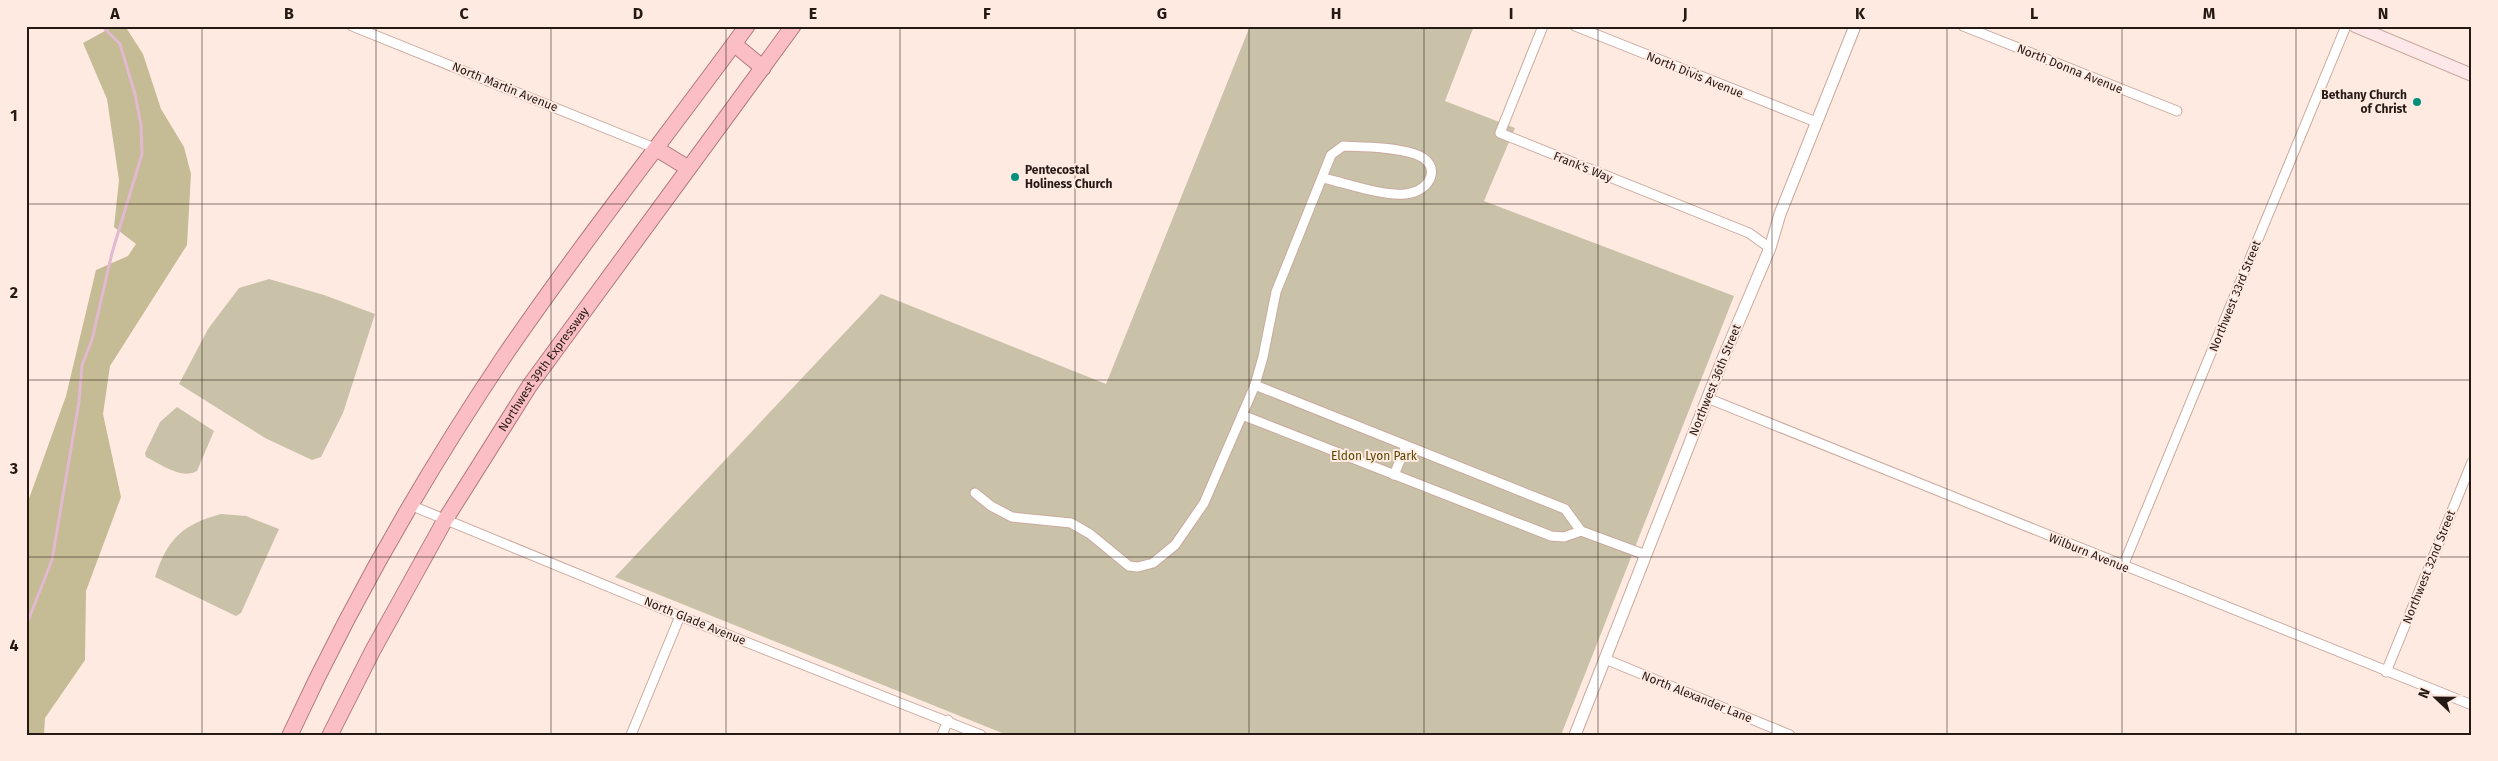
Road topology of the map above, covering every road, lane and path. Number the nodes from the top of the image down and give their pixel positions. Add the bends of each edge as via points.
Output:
1 (352, 26) edge
2 (747, 26) edge
3 (793, 26) edge
4 (1543, 26) edge
5 (1575, 26) edge
6 (1855, 26) edge
7 (1963, 26) edge
8 (2346, 26) edge
9 (2355, 26) edge
10 (734, 44) junction
11 (763, 68) junction
12 (2471, 74) edge
13 (2177, 111) dead end
14 (1816, 122) junction
15 (657, 149) junction
16 (688, 168) junction
17 (1323, 178) junction
18 (1770, 248) junction
19 (1255, 385) junction
20 (1707, 398) junction
21 (1242, 415) junction
22 (1406, 446) junction
23 (2472, 462) edge
24 (1394, 475) junction
25 (975, 494) dead end
26 (410, 505) junction
27 (445, 520) junction
28 (1581, 531) junction
29 (1646, 555) junction
30 (2124, 566) junction
31 (680, 616) junction
32 (1605, 659) junction
33 (2386, 672) junction
34 (2472, 705) edge
35 (948, 720) junction
36 (290, 735) edge
37 (330, 735) edge
38 (630, 735) edge
39 (942, 735) edge
40 (981, 735) edge
41 (1574, 735) edge
42 (1790, 735) edge

1 - 15 street, North Martin Avenue
2 - 10 highway
3 - 11 highway, Northwest 39th Expressway
4 - 18 street, Frank's Way via 1500,133 1749,233
5 - 14 street, North Divis Avenue
6 - 14 street, Northwest 36th Street
7 - 13 street, North Donna Avenue
8 - 30 street, Northwest 33rd Street
9 - 12 main road
10 - 11 highway
10 - 15 highway
11 - 16 highway, Northwest 39th Expressway
14 - 18 street, Northwest 36th Street
15 - 16 highway
15 - 26 highway via 504,358
16 - 27 highway, Northwest 39th Expressway via 530,385
17 - 17 street via 1404,195 1420,192 1429,183 1432,173 1427,162 1416,154 1343,146 1331,155
17 - 19 street via 1276,292
18 - 20 street, Northwest 36th Street
19 - 21 street
19 - 22 street
20 - 29 street, Northwest 36th Street
20 - 30 street, Wilburn Avenue
21 - 24 street
21 - 25 street via 1204,503 1175,545 1153,563 1129,566 1090,534 1071,524 1012,517
22 - 24 street
22 - 28 street via 1565,509
23 - 33 street, Northwest 32nd Street
24 - 28 street via 1552,536 1564,537
26 - 27 street, North Glade Avenue
26 - 36 highway via 349,612
27 - 31 street, North Glade Avenue
27 - 37 highway, Northwest 39th Expressway via 363,668
28 - 29 street
29 - 32 street, Northwest 36th Street
30 - 33 street, Wilburn Avenue
31 - 35 street, North Glade Avenue
31 - 38 street
32 - 41 street, Northwest 36th Street
32 - 42 street, North Alexander Lane
33 - 34 street, Wilburn Avenue
35 - 39 street
35 - 40 street, North Glade Avenue

